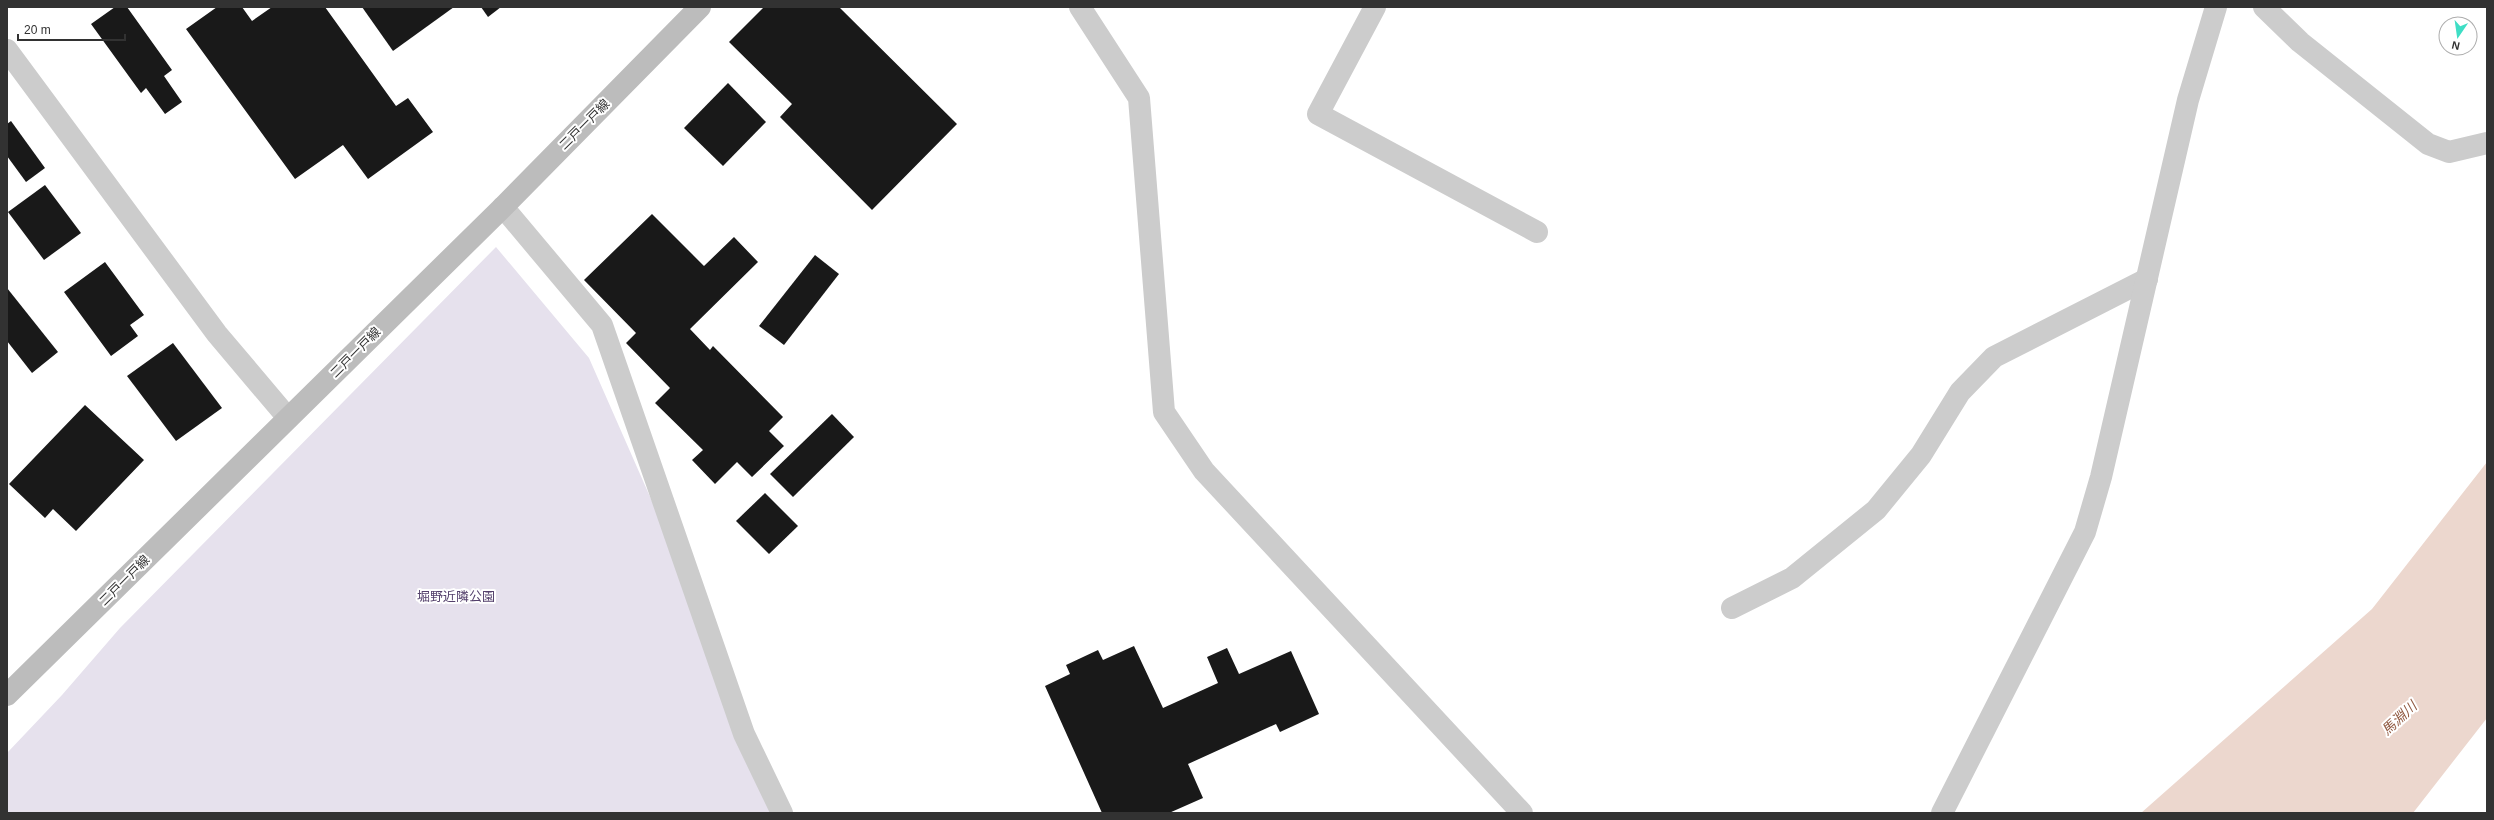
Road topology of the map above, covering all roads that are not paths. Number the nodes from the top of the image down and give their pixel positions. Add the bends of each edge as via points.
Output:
1 (700, 7) edge
2 (1080, 7) edge
3 (1375, 7) edge
4 (2216, 7) edge
5 (2264, 7) edge
6 (7, 50) edge
7 (2487, 143) edge
8 (503, 207) junction
9 (1537, 232) dead end
10 (2147, 279) junction
11 (288, 418) junction
12 (1732, 608) dead end
13 (7, 695) edge
14 (782, 813) edge
15 (1522, 813) edge
16 (1942, 813) edge

1 - 8 main road, 二戸一戸線
2 - 15 street via 1139,98 1164,412 1204,470
3 - 9 street via 1318,114
4 - 10 street via 2188,100
5 - 7 street via 2300,42 2428,144 2449,152
6 - 11 street via 217,334
8 - 11 main road, 二戸一戸線
8 - 14 street via 602,325 744,734
10 - 12 street via 1994,357 1960,392 1920,455 1876,510 1792,578
10 - 16 street via 2102,477 2085,532
11 - 13 main road, 二戸一戸線

